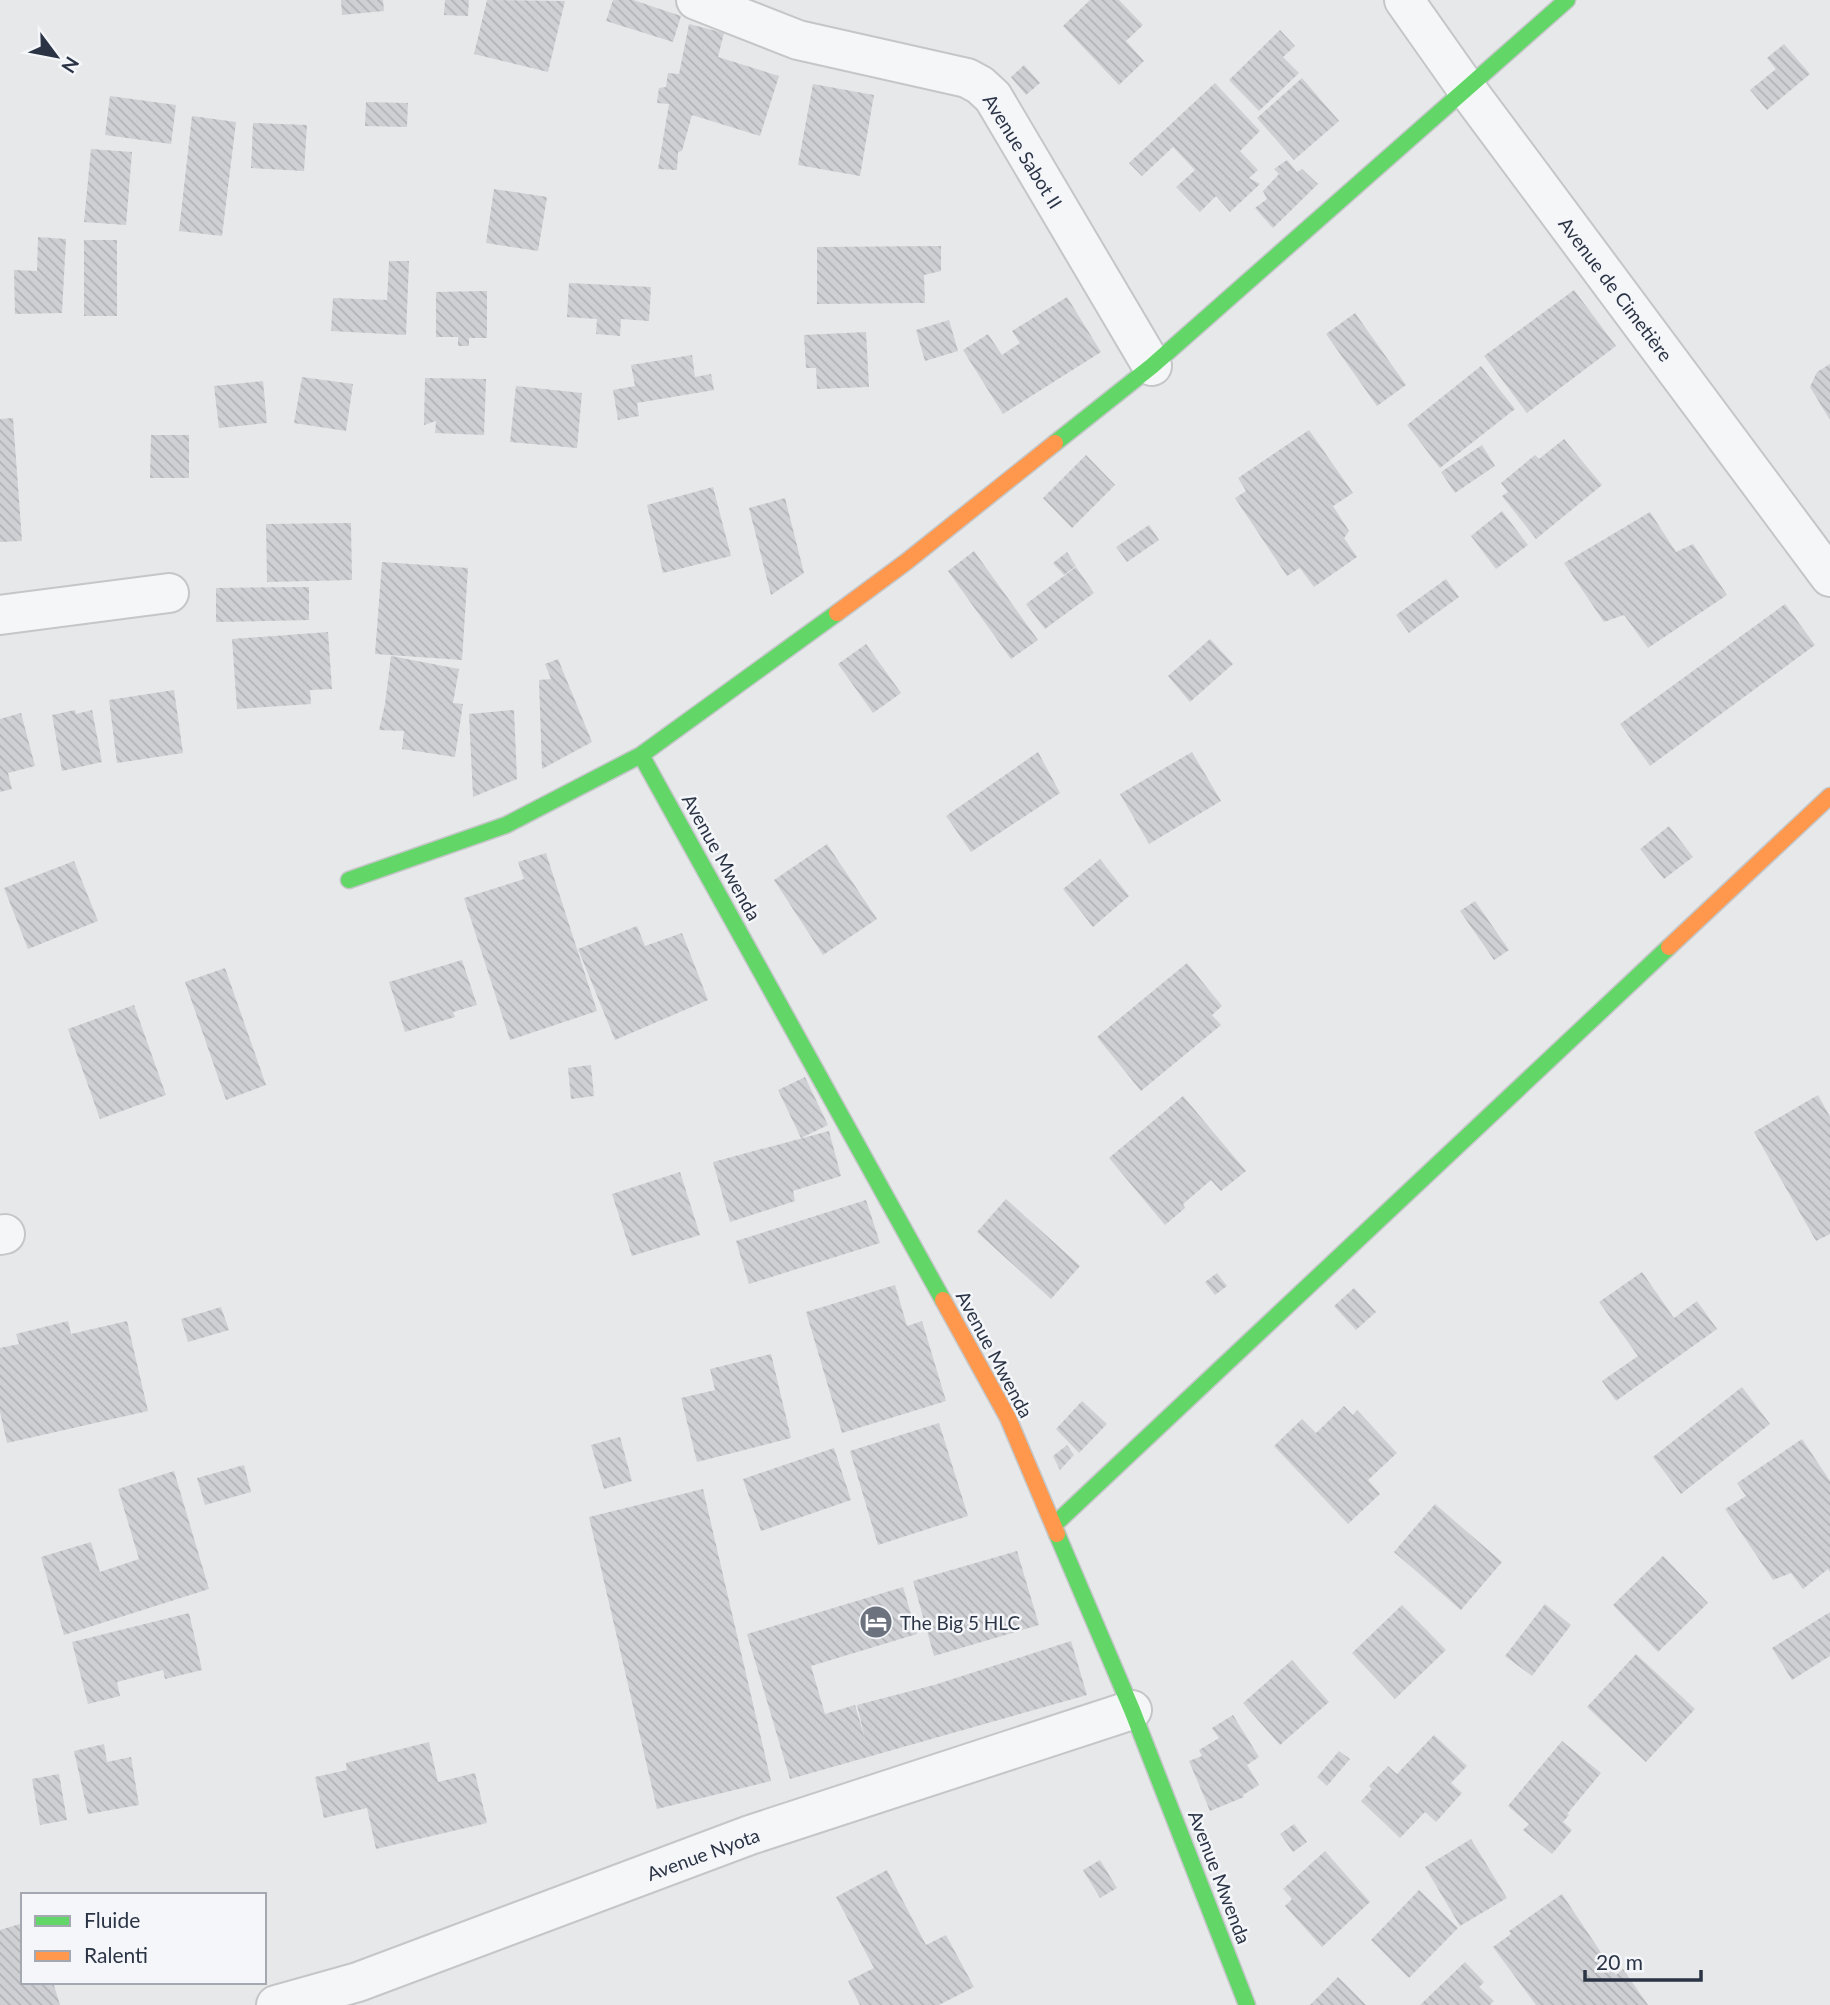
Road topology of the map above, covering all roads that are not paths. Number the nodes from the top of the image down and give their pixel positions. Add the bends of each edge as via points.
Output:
1 (696, 0) edge
2 (1404, 0) edge
3 (1567, 0) edge
4 (1466, 88) junction
5 (1152, 366) junction
6 (1830, 577) edge
7 (169, 593) dead end
8 (0, 615) edge
9 (641, 755) junction
10 (1830, 796) edge
11 (349, 880) dead end
12 (1054, 1525) junction
13 (1132, 1710) junction
14 (362, 1994) edge
15 (276, 2005) edge
16 (1247, 2005) edge

1 - 5 street, Avenue Sabot II via 798,40 967,78 980,85 993,97
2 - 4 street, Avenue de Cimetière
3 - 4 street
4 - 5 street
4 - 6 street, Avenue de Cimetière
5 - 9 street via 906,562
7 - 8 street
9 - 11 street via 506,825
9 - 12 street, Avenue Mwenda via 1008,1418
10 - 12 street
12 - 13 street, Avenue Mwenda
13 - 14 street, Avenue Nyota via 750,1835
13 - 16 street, Avenue Mwenda
14 - 15 street, Avenue Nyota

